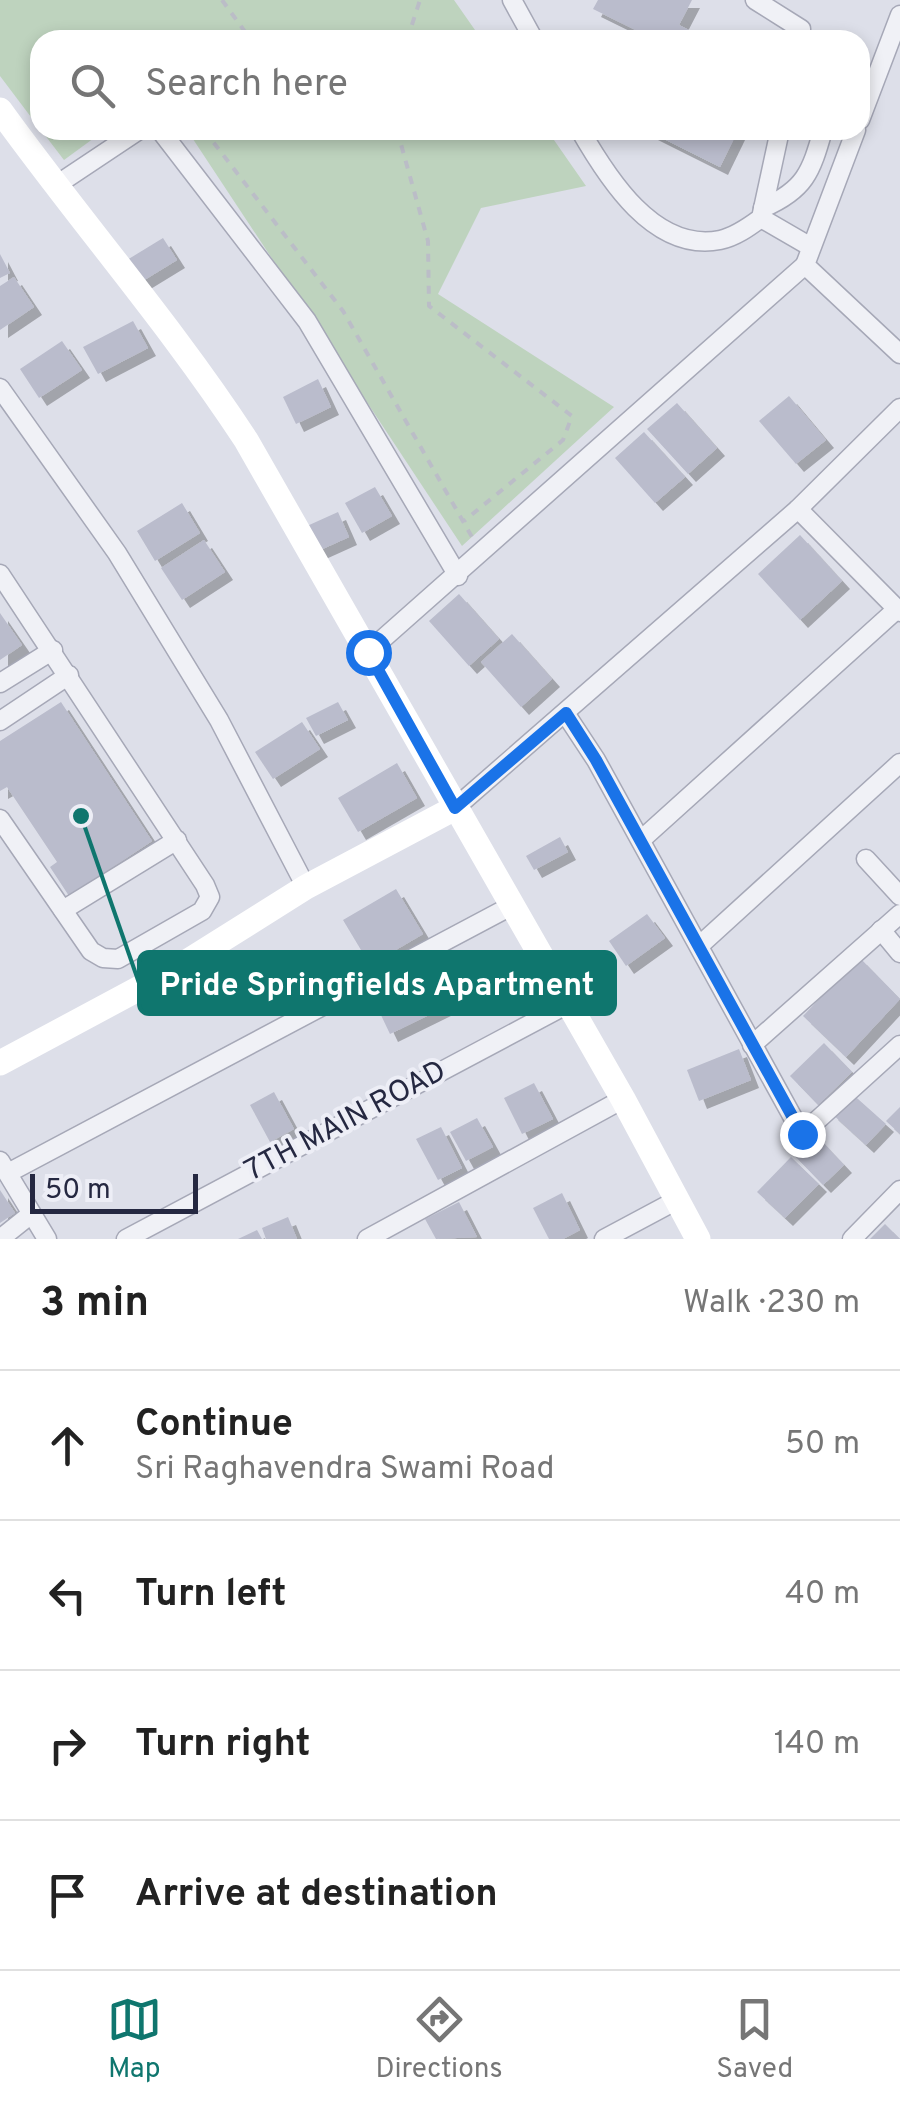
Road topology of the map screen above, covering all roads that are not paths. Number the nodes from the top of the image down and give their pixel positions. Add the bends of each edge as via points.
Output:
1 (512, 0) edge
2 (755, 0) edge
3 (900, 16) edge
4 (528, 30) edge
5 (801, 30) edge
6 (870, 94) edge
7 (0, 110) edge
8 (124, 140) edge
9 (168, 140) edge
10 (586, 140) edge
11 (778, 140) edge
12 (821, 140) edge
13 (852, 140) edge
14 (55, 186) junction
15 (762, 213) junction
16 (808, 256) junction
17 (900, 354) edge
18 (0, 388) edge
19 (900, 408) edge
20 (798, 509) junction
21 (0, 574) edge
22 (458, 576) junction
23 (898, 611) edge
24 (53, 650) junction
25 (368, 652) junction
26 (69, 675) junction
27 (0, 683) edge
28 (566, 713) junction
29 (0, 721) edge
30 (900, 762) edge
31 (455, 808) junction
32 (0, 818) edge
33 (177, 840) junction
34 (641, 840) junction
35 (866, 859) dead end
36 (306, 887) junction
37 (900, 896) edge
38 (511, 906) junction
39 (63, 910) junction
40 (900, 914) edge
41 (178, 924) junction
42 (880, 930) junction
43 (156, 938) junction
44 (699, 946) junction
45 (900, 953) edge
46 (187, 962) junction
47 (566, 1005) junction
48 (752, 1045) junction
49 (900, 1045) edge
50 (0, 1064) edge
51 (622, 1099) junction
52 (4, 1167) edge
53 (900, 1190) edge
54 (677, 1200) junction
55 (30, 1214) junction
56 (0, 1239) edge
57 (47, 1239) edge
58 (126, 1239) edge
59 (367, 1239) edge
60 (604, 1239) edge
61 (698, 1239) edge
62 (852, 1239) edge

1 - 4 street
2 - 5 street
3 - 6 street
7 - 14 street
8 - 14 street
9 - 22 street via 307,321
10 - 15 street via 641,213 668,231 715,242
11 - 15 street
12 - 15 street via 812,167 790,196
13 - 16 street
14 - 25 street via 216,394
15 - 16 street
16 - 17 street
16 - 22 street
18 - 36 street via 116,553 219,720
19 - 20 street
20 - 23 street
20 - 28 street
21 - 24 street
22 - 25 street
23 - 34 street
24 - 26 street
24 - 27 street
25 - 31 street
26 - 29 street
26 - 33 street
28 - 31 street
28 - 34 street
30 - 44 street
31 - 36 street
31 - 38 street
32 - 39 street
33 - 39 street
33 - 41 street via 210,898 202,911
34 - 44 street
35 - 37 street
36 - 46 street
38 - 47 street
38 - 52 street
39 - 43 street via 103,958 118,960
40 - 42 street
41 - 43 street
41 - 46 street
42 - 45 street
42 - 48 street
43 - 46 street
44 - 48 street
46 - 50 street
47 - 51 street
47 - 58 street, 7TH MAIN ROAD
48 - 49 street via 802,1134
51 - 54 street
51 - 59 street
52 - 55 street
53 - 62 street
54 - 60 street
54 - 61 street
55 - 56 street
55 - 57 street

